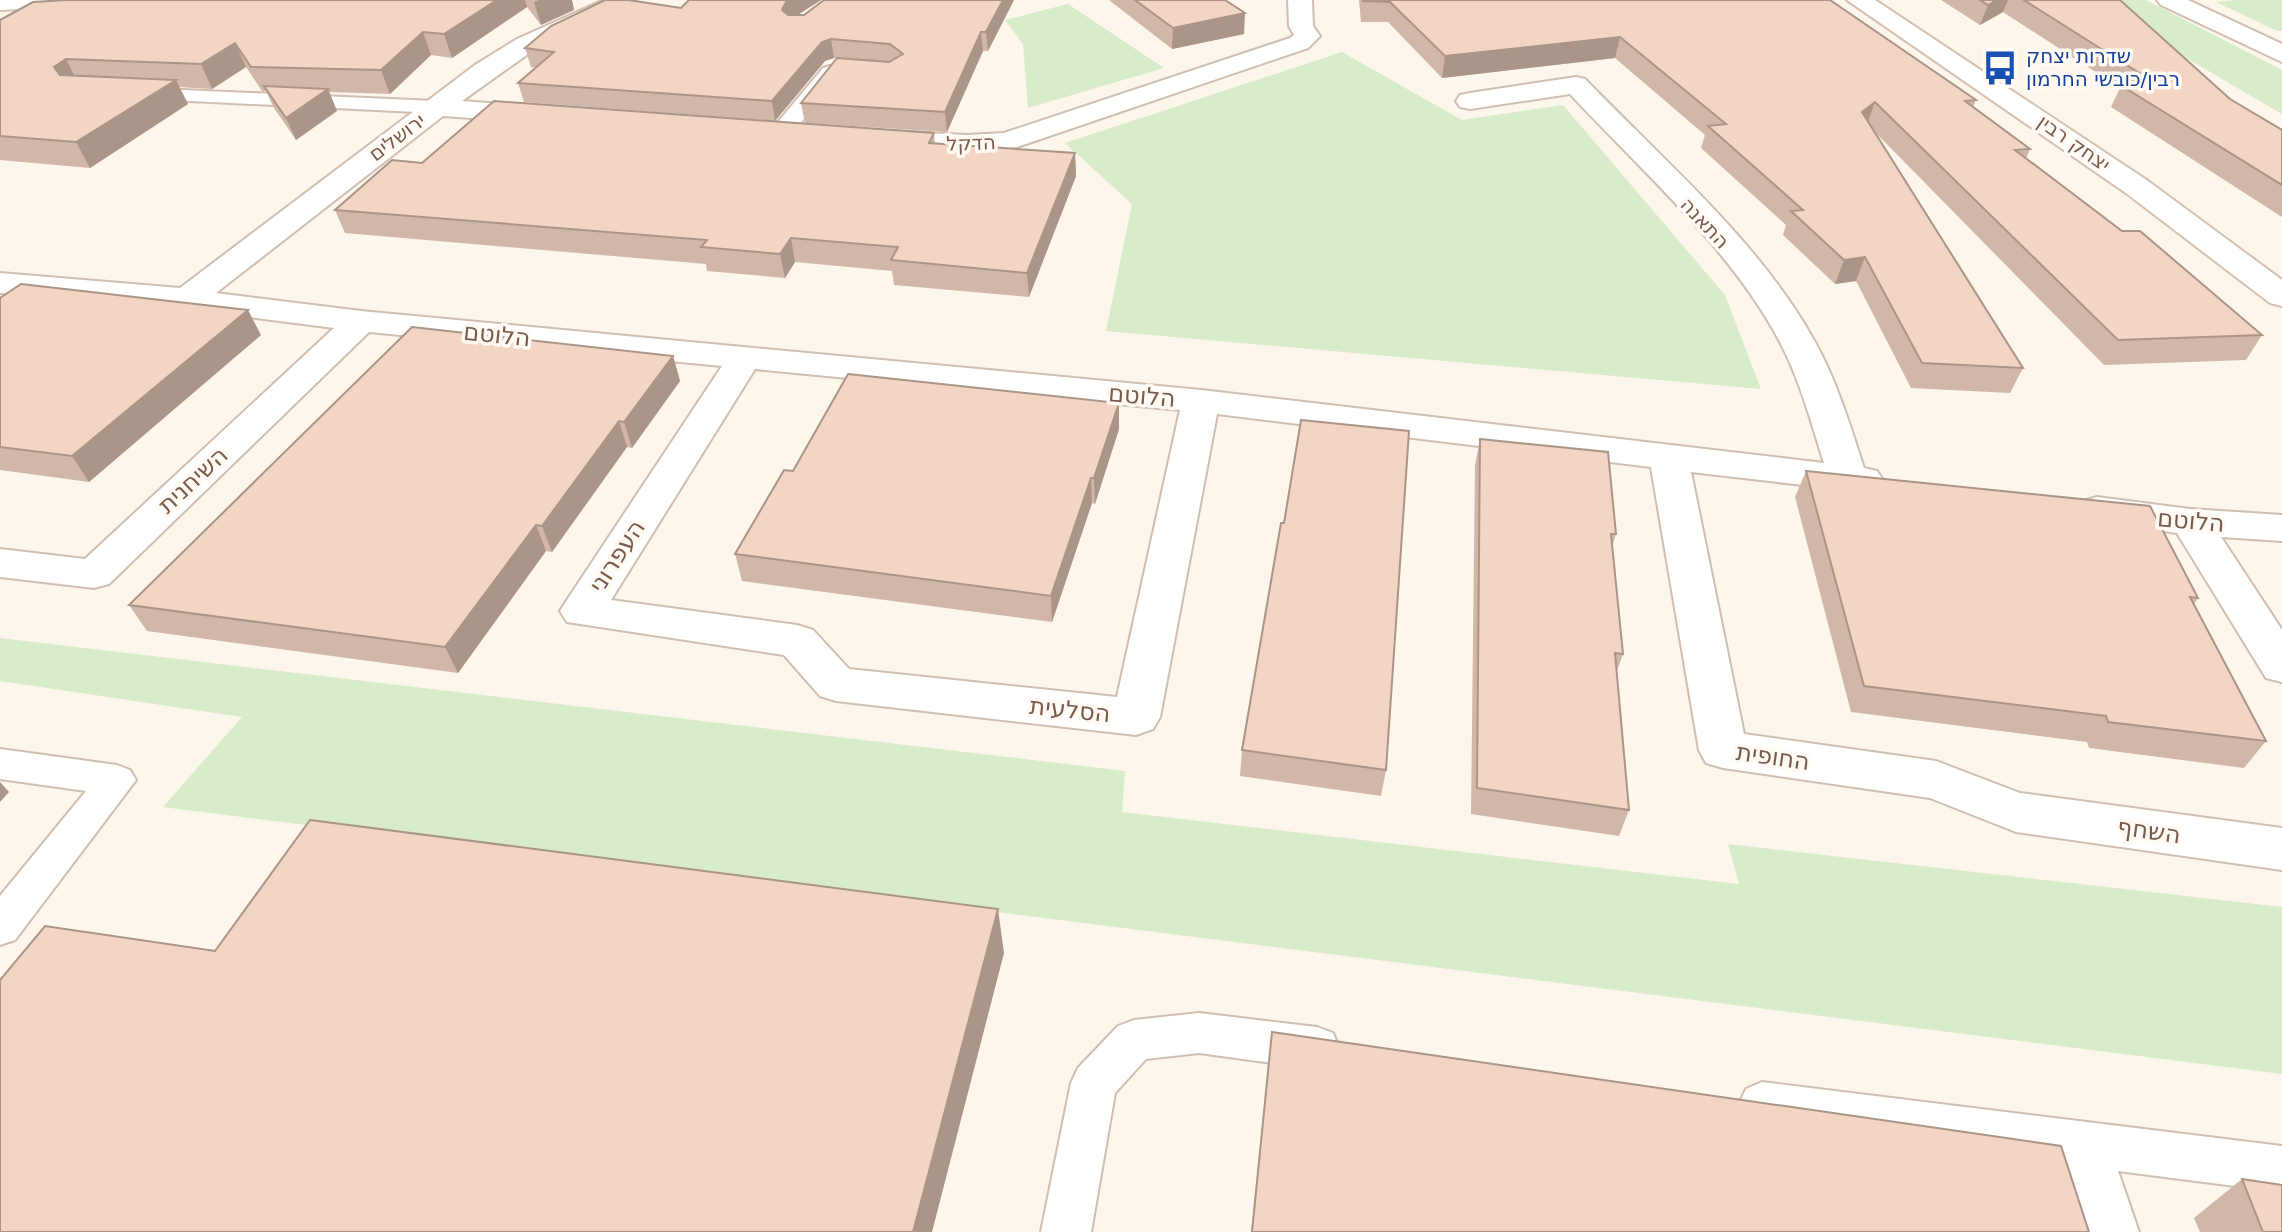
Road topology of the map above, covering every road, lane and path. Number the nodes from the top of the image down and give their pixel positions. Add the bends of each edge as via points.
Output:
1 (72, 0) edge
2 (624, 0) edge
3 (1300, 0) edge
4 (1859, 0) edge
5 (2169, 0) edge
6 (0, 3) edge
7 (2282, 54) edge
8 (849, 68) edge
9 (112, 93) edge
10 (1470, 101) dead end
11 (436, 107) junction
12 (561, 116) edge
13 (750, 130) edge
14 (781, 133) junction
15 (811, 135) edge
16 (857, 138) edge
17 (0, 283) edge
18 (2282, 296) edge
19 (187, 299) junction
20 (361, 321) junction
21 (744, 359) junction
22 (1201, 401) junction
23 (1669, 458) junction
24 (1848, 478) junction
25 (1895, 484) edge
26 (2065, 506) edge
27 (2190, 522) junction
28 (2282, 528) edge
29 (0, 563) edge
30 (797, 641) joint
31 (2282, 666) edge
32 (0, 764) edge
33 (2016, 812) joint
34 (2282, 849) edge
35 (0, 927) edge
36 (1357, 1053) edge
37 (1721, 1099) edge
38 (2085, 1144) junction
39 (2282, 1169) edge
40 (1066, 1232) edge
41 (2114, 1232) edge

1 - 6 street
2 - 11 street, ירושלים via 526,44
3 - 16 street, הדקל via 1307,36 1299,43 1007,141 933,144
4 - 18 street, יצחק רבין via 2137,187
5 - 7 street
8 - 14 lane via 834,67
9 - 11 lane
10 - 24 street, התאנה via 1576,85 1740,261 1788,325 1816,383
11 - 12 street
11 - 19 street, ירושלים
13 - 14 street
14 - 15 street
17 - 19 street, הלוטם
19 - 20 street, הלוטם
20 - 21 street, הלוטם
20 - 29 street, השיחנית via 94,574
21 - 22 street, הלוטם
21 - 30 street, העפרוני via 582,611
22 - 23 street, הלוטם
22 - 30 street, הסלעית via 1136,717 836,684
23 - 24 street, הלוטם
23 - 33 street, החופית via 1723,750 1936,780
24 - 25 street, הלוטם
26 - 27 street, הלוטם
27 - 28 street, הלוטם
27 - 31 street
32 - 35 lane via 117,780
33 - 34 street, השחף
36 - 40 lane via 1199,1033 1134,1040 1094,1083
37 - 38 lane
38 - 39 lane
38 - 41 lane

